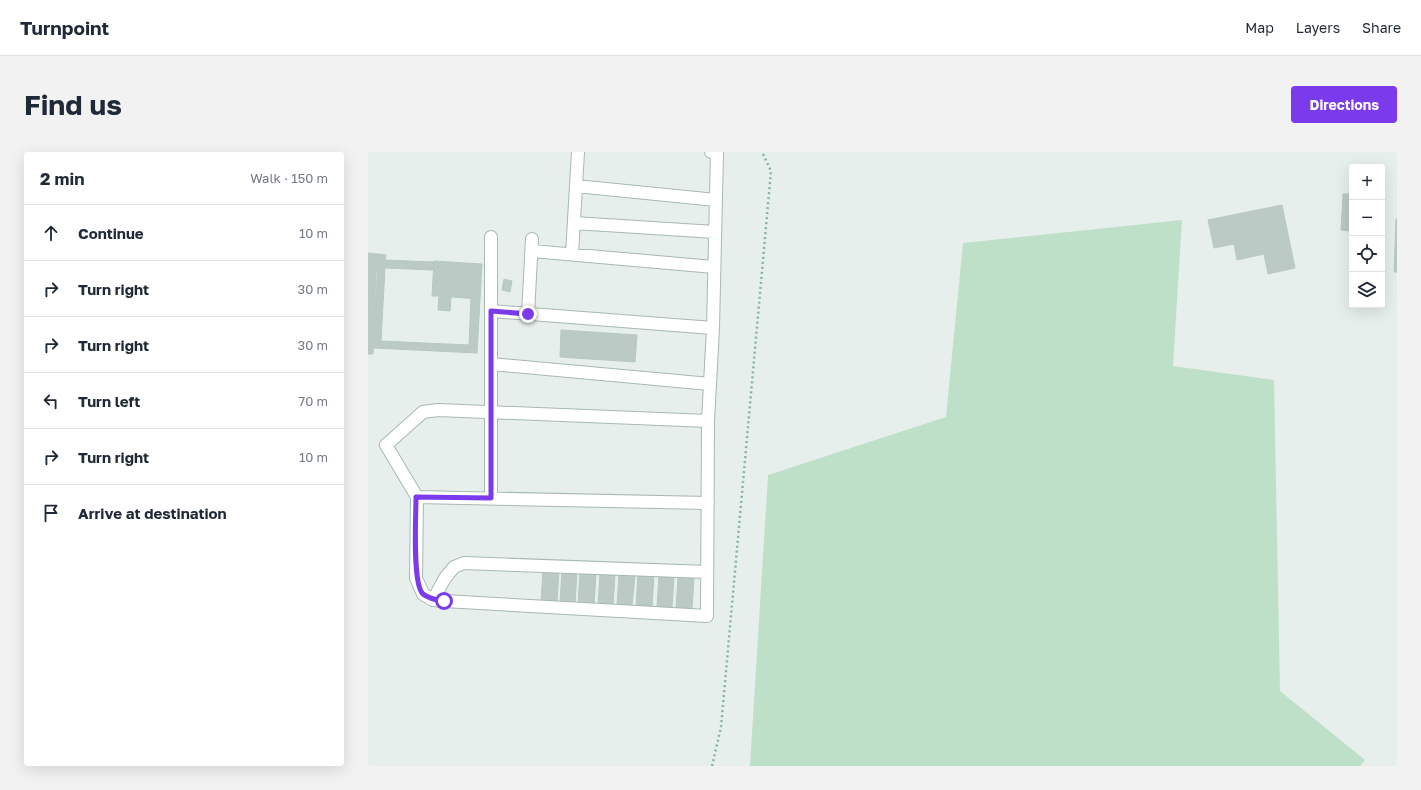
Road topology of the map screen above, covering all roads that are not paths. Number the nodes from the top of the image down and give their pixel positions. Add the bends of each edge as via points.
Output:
1 (578, 152) edge
2 (711, 152) edge
3 (576, 186) junction
4 (716, 200) junction
5 (574, 223) junction
6 (715, 232) junction
7 (491, 237) dead end
8 (572, 254) junction
9 (714, 267) junction
10 (491, 311) junction
11 (528, 314) junction
12 (713, 328) junction
13 (490, 364) junction
14 (710, 384) junction
15 (491, 412) junction
16 (708, 421) junction
17 (416, 497) junction
18 (491, 498) junction
19 (708, 503) junction
20 (707, 572) junction
21 (434, 600) junction

1 - 3 lane
2 - 4 lane via 717,153
3 - 4 lane
3 - 5 lane
4 - 6 lane
5 - 6 lane
5 - 8 lane
6 - 9 lane
7 - 10 lane
8 - 9 lane
8 - 11 lane via 532,245
9 - 12 lane
10 - 11 lane
10 - 13 lane
11 - 12 lane
12 - 14 lane
13 - 14 lane
13 - 15 lane
14 - 16 lane
15 - 16 lane
15 - 17 lane via 423,412 386,445
15 - 18 lane
16 - 19 lane
17 - 18 lane
17 - 21 lane via 416,578 423,594
18 - 19 lane
19 - 20 lane
20 - 21 lane via 464,564 454,567
20 - 21 lane via 707,616

